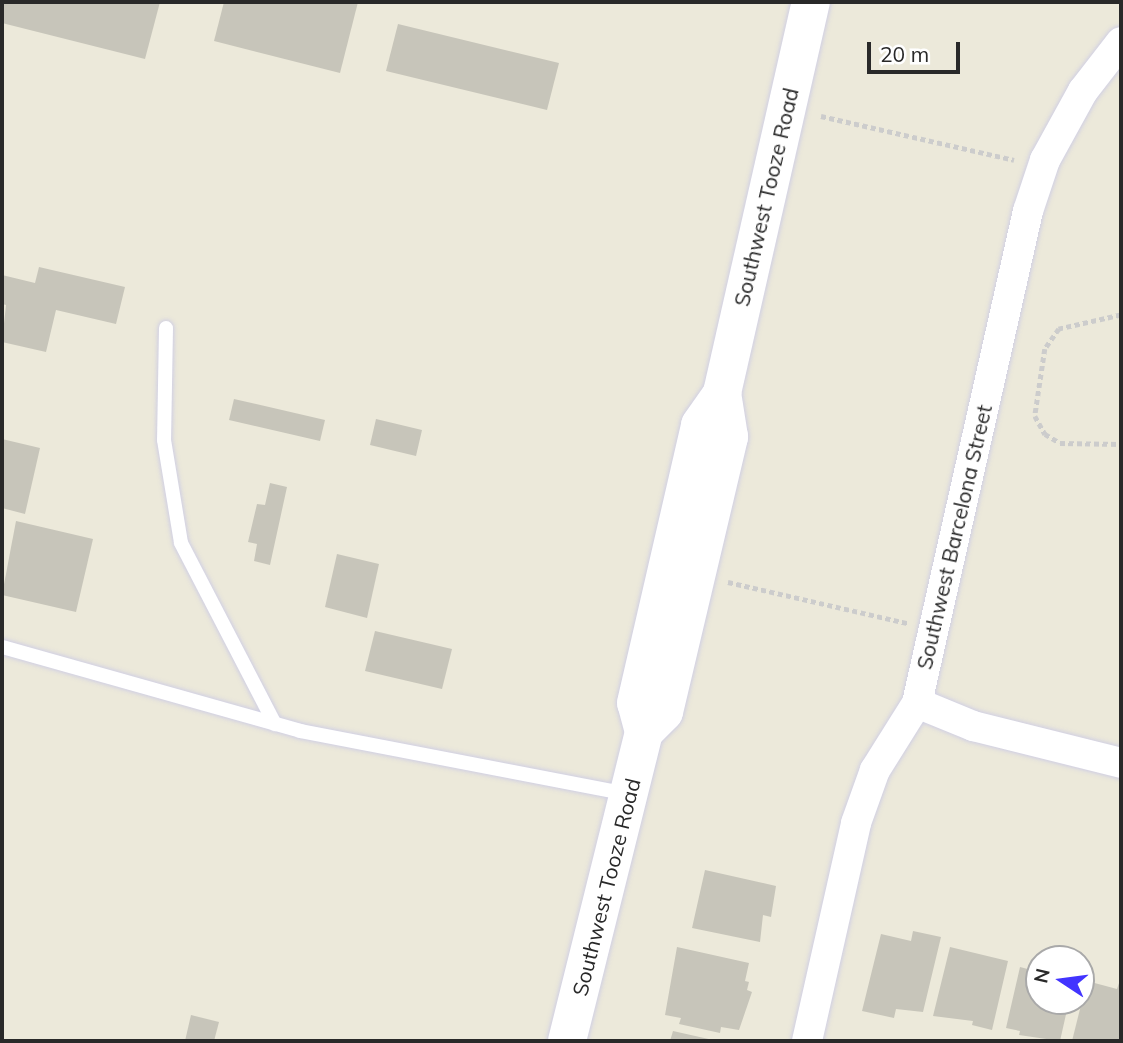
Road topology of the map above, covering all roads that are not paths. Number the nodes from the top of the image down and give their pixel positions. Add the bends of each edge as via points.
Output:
1 (811, 2) edge
2 (1121, 42) edge
3 (166, 328) dead end
4 (2, 647) edge
5 (917, 703) junction
6 (275, 724) junction
7 (1121, 763) edge
8 (629, 794) junction
9 (567, 1041) edge
10 (807, 1041) edge

1 - 8 main road, Southwest Tooze Road via 722,393 700,425 636,703 644,732
2 - 5 street, Southwest Barcelona Street via 1083,91 1043,167 1028,211
3 - 6 lane via 164,440 181,542
4 - 6 lane
5 - 7 street via 973,726
5 - 10 street, Southwest Barcelona Street via 874,770 856,823
6 - 8 lane
8 - 9 main road, Southwest Tooze Road

